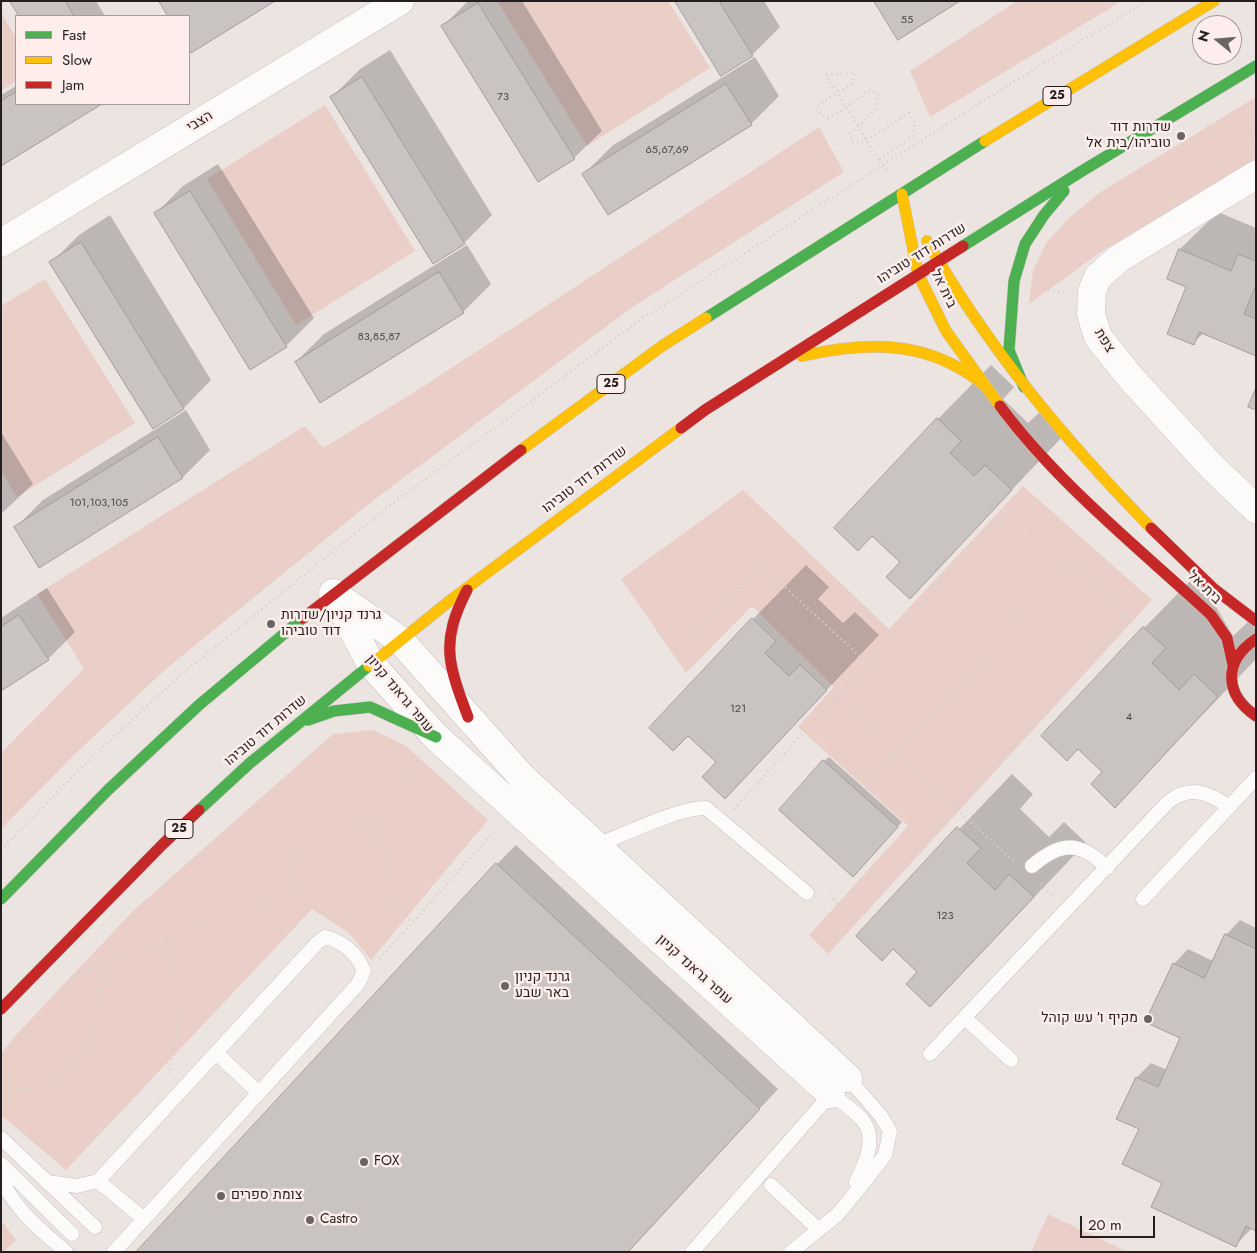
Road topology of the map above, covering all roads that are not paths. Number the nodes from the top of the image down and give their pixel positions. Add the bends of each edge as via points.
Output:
1 (400, 1) edge
2 (1214, 1) edge
3 (1256, 66) edge
4 (1082, 171) junction
5 (1256, 175) edge
6 (902, 194) junction
7 (1, 243) edge
8 (938, 262) junction
9 (918, 274) junction
10 (781, 361) junction
11 (984, 385) junction
12 (1024, 387) junction
13 (1256, 509) edge
14 (469, 586) junction
15 (333, 593) junction
16 (1256, 621) edge
17 (1256, 639) edge
18 (400, 640) junction
19 (370, 664) junction
20 (1233, 665) junction
21 (468, 717) junction
22 (1253, 717) edge
23 (297, 723) junction
24 (436, 737) junction
25 (1255, 778) edge
26 (1229, 807) junction
27 (597, 846) junction
28 (1107, 868) junction
29 (1028, 869) road end
30 (807, 893) dead end
31 (1, 899) edge
32 (1143, 899) dead end
33 (1, 1009) edge
34 (965, 1018) junction
35 (216, 1053) junction
36 (930, 1054) dead end
37 (1011, 1060) dead end
38 (840, 1086) junction
39 (259, 1092) junction
40 (1, 1138) edge
41 (1, 1164) edge
42 (1, 1178) edge
43 (98, 1181) junction
44 (48, 1182) junction
45 (772, 1185) dead end
46 (846, 1203) junction
47 (144, 1219) junction
48 (95, 1227) dead end
49 (819, 1230) junction
50 (72, 1234) dead end
51 (66, 1252) edge
52 (114, 1252) edge
53 (692, 1252) edge
54 (791, 1252) edge

1 - 7 street, הצבי
2 - 6 main road, 25
3 - 4 main road, שדרות דוד טוביהו / 25
4 - 8 main road, שדרות דוד טוביהו / 25
4 - 12 main road via 1044,215 1025,244 1014,281 1009,350
5 - 13 street, צפת via 1118,259 1098,277 1092,291 1090,314 1098,337 1130,377 1212,467
6 - 8 main road, בית אל
6 - 9 main road, בית אל
6 - 15 main road, 25 via 662,346
8 - 9 main road, שדרות דוד טוביהו / 25
8 - 12 main road, בית אל
9 - 10 main road, שדרות דוד טוביהו / 25
9 - 11 main road, בית אל via 946,331
10 - 11 main road via 835,347 907,347 954,364
10 - 14 main road, שדרות דוד טוביהו / 25 via 706,410
11 - 20 main road, בית אל via 1017,429 1060,476 1211,615 1226,633 1232,648
12 - 16 main road, בית אל via 1120,497 1233,606
14 - 18 main road, שדרות דוד טוביהו / 25
14 - 21 main road via 452,623 450,647 451,671
15 - 18 street, עופר גראנד קניון
15 - 19 street, עופר גראנד קניון
15 - 31 main road, 25 via 199,705
17 - 20 main road via 1243,648
18 - 19 main road, שדרות דוד טוביהו / 25
18 - 21 street, עופר גראנד קניון
19 - 23 main road, שדרות דוד טוביהו / 25
19 - 24 street, עופר גראנד קניון
20 - 22 main road, בית אל via 1233,692
21 - 27 street, עופר גראנד קניון via 522,776
23 - 24 main road via 334,710 370,707
23 - 33 main road, שדרות דוד טוביהו / 25 via 163,844
24 - 38 street, עופר גראנד קניון
25 - 26 lane
26 - 28 lane via 1200,792 1180,794 1168,802
26 - 32 lane
27 - 30 lane via 677,814 706,808
27 - 38 street, עופר גראנד קניון
28 - 29 lane via 1090,853 1074,847 1052,851
28 - 34 lane
34 - 36 lane
34 - 37 lane
35 - 39 lane
35 - 39 lane via 317,943 326,937 337,940 358,957 364,971 358,984
35 - 43 lane
38 - 46 lane via 865,1123 868,1138 868,1158
38 - 46 lane via 881,1116 890,1131 885,1155
38 - 53 lane
39 - 47 lane
40 - 44 lane
41 - 50 lane
42 - 51 lane via 30,1221
43 - 44 lane via 77,1186
43 - 47 lane
44 - 48 lane
45 - 49 lane
46 - 49 lane
47 - 52 lane
49 - 54 lane

